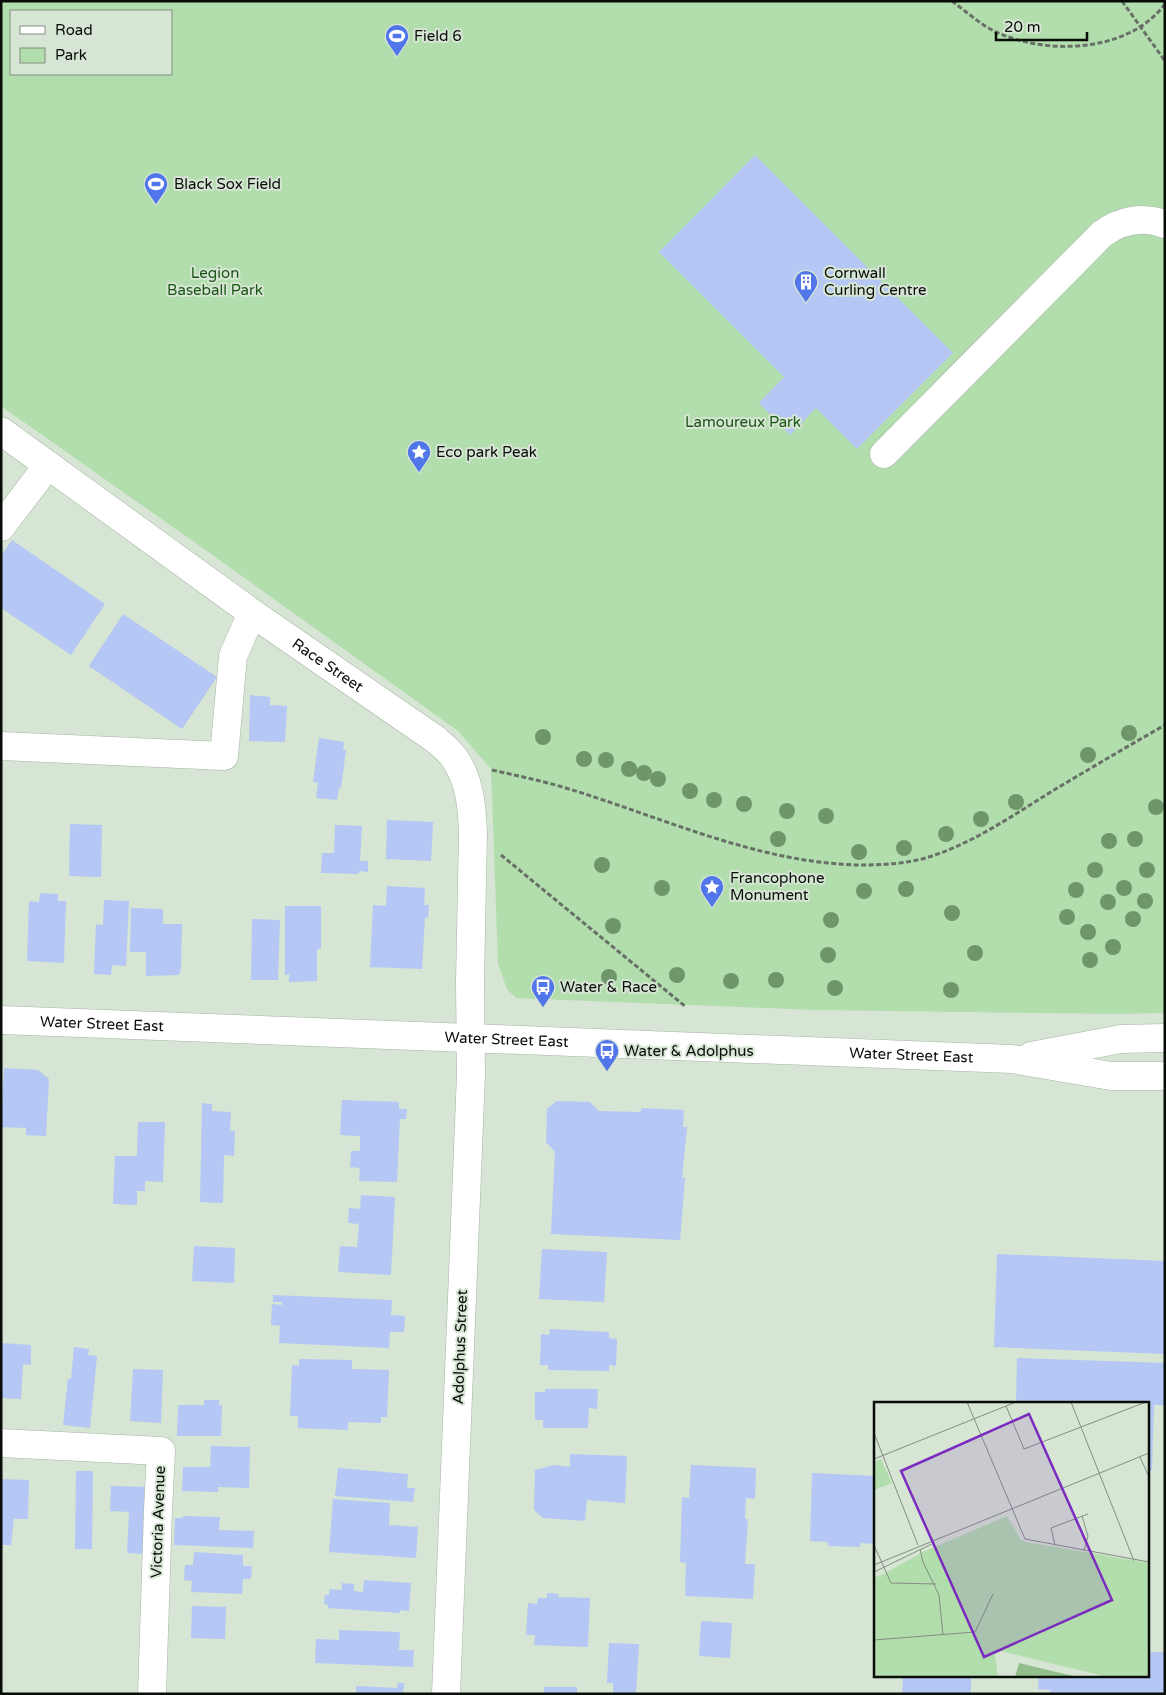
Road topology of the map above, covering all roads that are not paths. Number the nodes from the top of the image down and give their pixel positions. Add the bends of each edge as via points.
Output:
1 (1165, 224) edge
2 (1, 431) edge
3 (884, 454) dead end
4 (48, 464) junction
5 (1, 527) edge
6 (252, 613) junction
7 (1, 746) edge
8 (470, 1000) joint
9 (1, 1020) edge
10 (471, 1038) junction
11 (1165, 1038) edge
12 (1012, 1059) junction
13 (1165, 1076) edge
14 (1, 1443) edge
15 (152, 1694) edge
16 (446, 1694) edge

1 - 3 street via 1135,220 1112,227 1102,234
2 - 4 street, Race Street
4 - 5 street
4 - 6 street, Race Street
6 - 7 street via 233,656 224,756
6 - 8 street, Race Street via 435,739 455,758 468,787 472,809
8 - 10 street, Adolphus Street
9 - 10 street, Water Street East
10 - 12 street, Water Street East
10 - 16 street, Adolphus Street
11 - 12 street, Water Street East via 1121,1040
12 - 13 street, Water Street East via 1111,1076
14 - 15 street, Victoria Avenue via 161,1451

